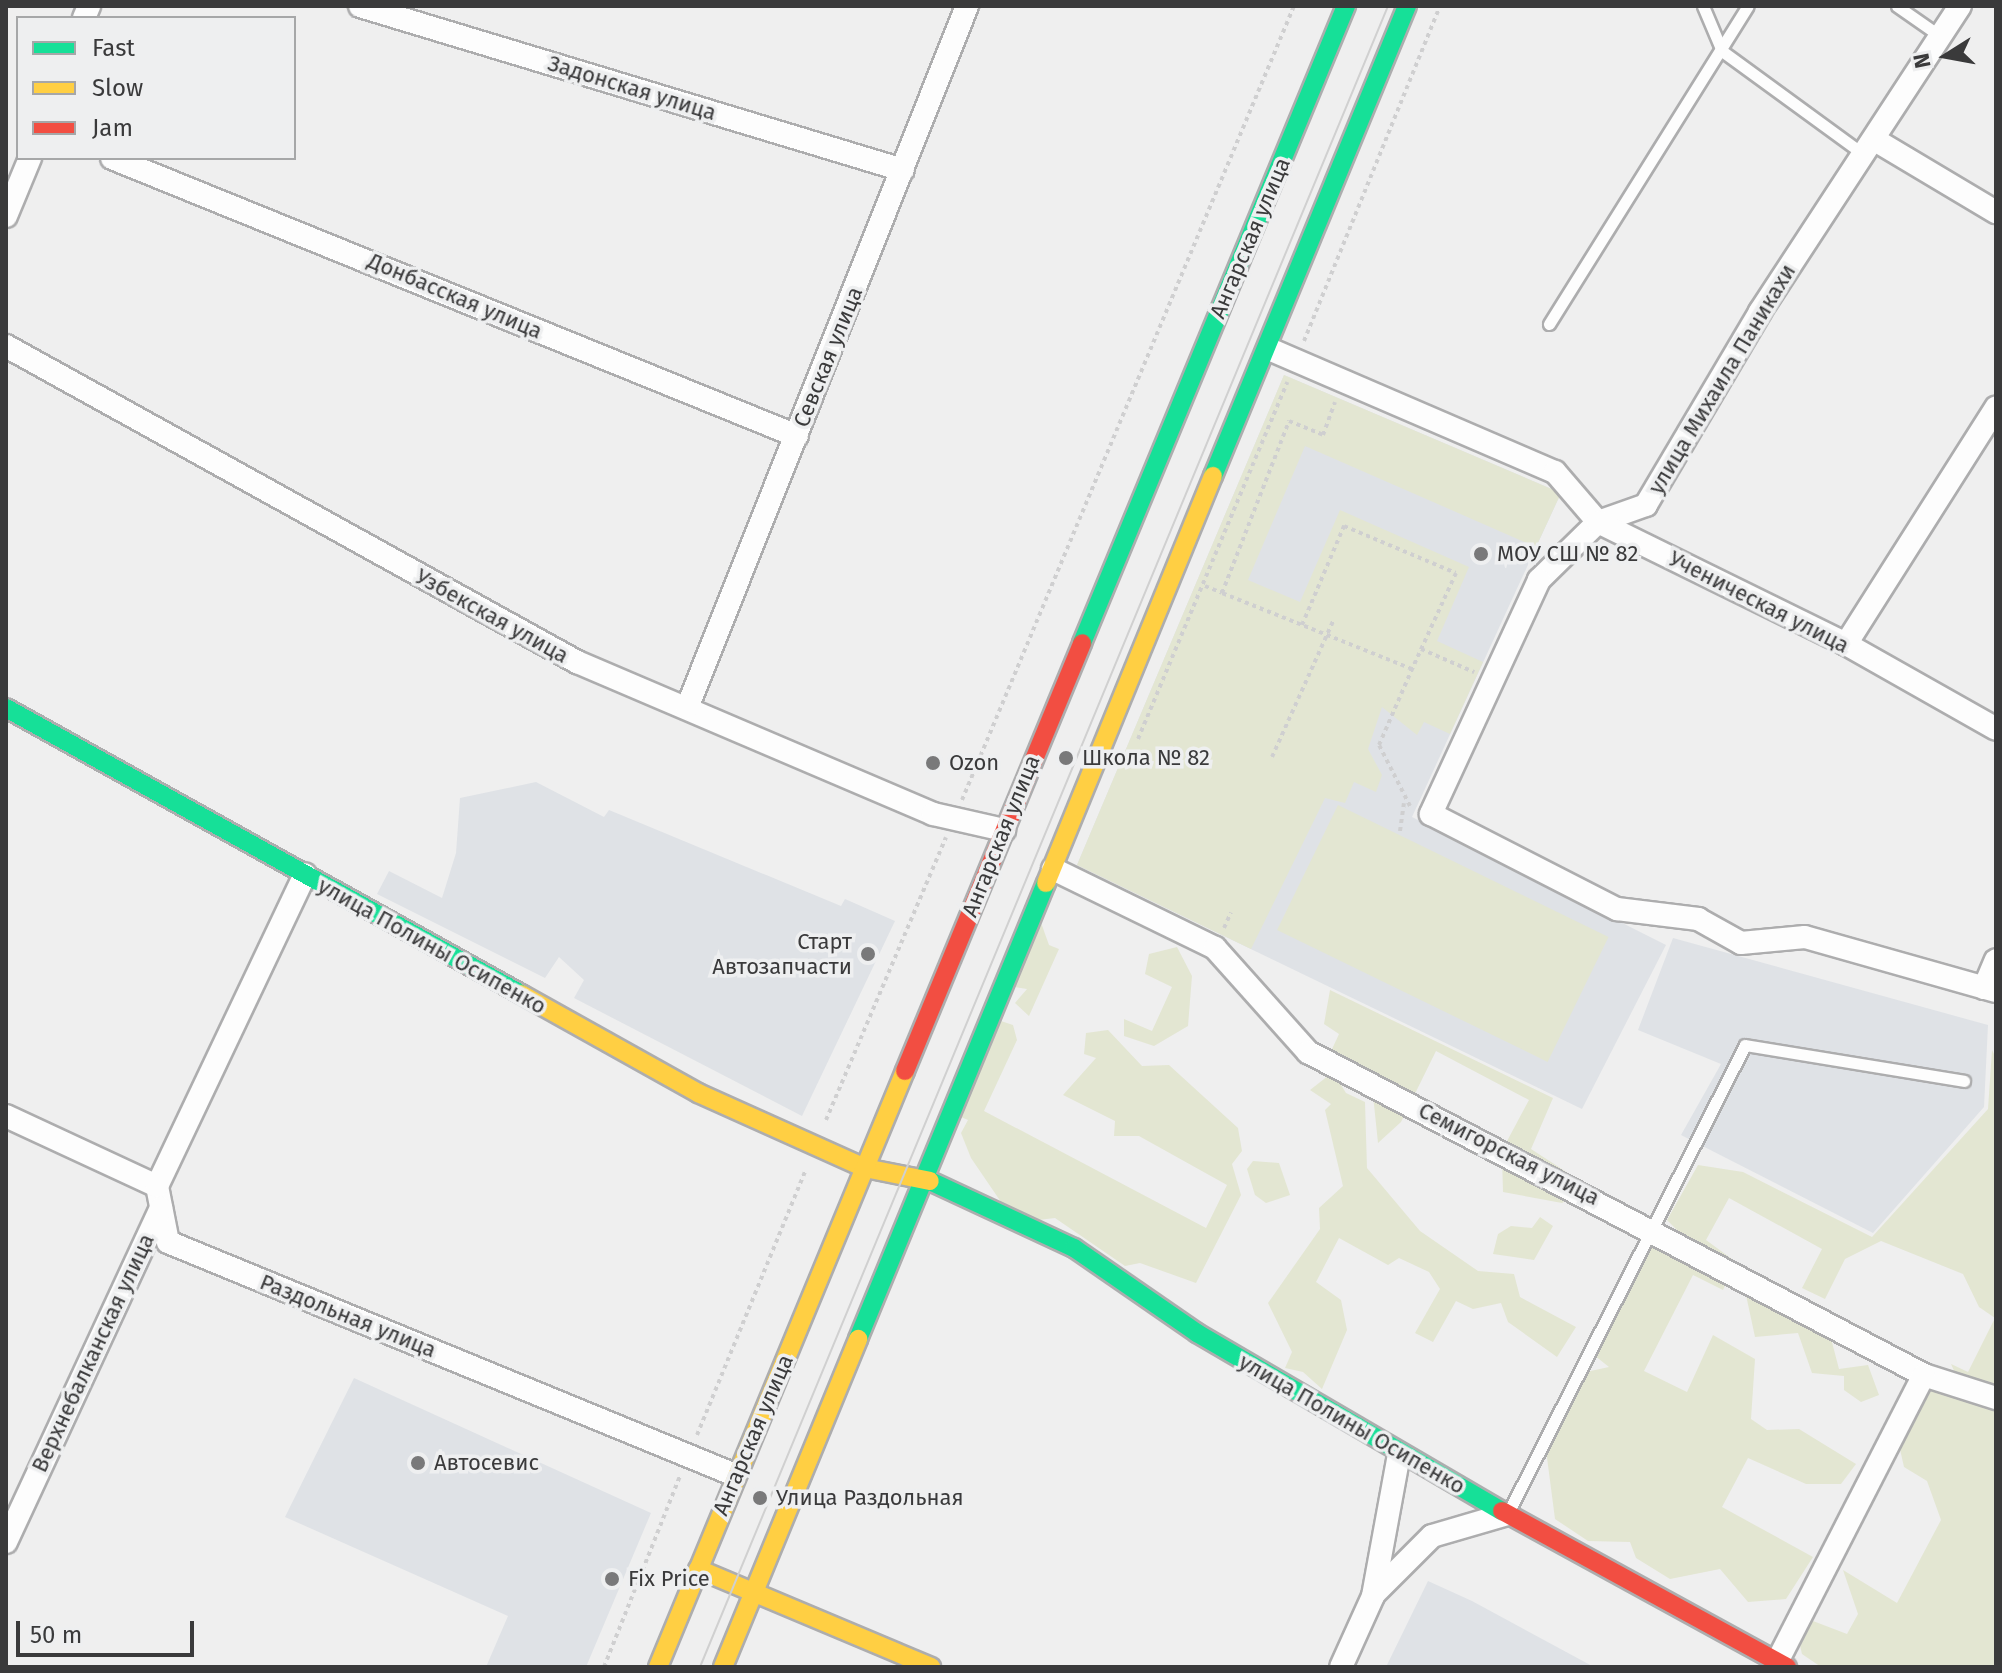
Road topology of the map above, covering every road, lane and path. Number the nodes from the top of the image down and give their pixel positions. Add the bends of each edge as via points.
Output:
1 (360, 6) edge
2 (967, 6) edge
3 (1346, 6) edge
4 (1407, 6) edge
5 (1703, 6) edge
6 (1748, 6) edge
7 (1897, 6) edge
8 (1960, 6) edge
9 (1940, 36) junction
10 (1722, 51) junction
11 (1869, 147) junction
12 (29, 160) edge
13 (117, 160) edge
14 (903, 170) junction
15 (1996, 212) edge
16 (6, 216) edge
17 (1549, 324) dead end
18 (6, 346) edge
19 (1269, 349) junction
20 (1343, 381) junction
21 (1996, 408) edge
22 (797, 436) junction
23 (1598, 522) junction
24 (1333, 621) dead end
25 (1302, 625) junction
26 (1327, 635) junction
27 (1846, 644) junction
28 (1421, 649) junction
29 (1412, 669) junction
30 (1478, 674) dead end
31 (6, 708) edge
32 (687, 708) junction
33 (1996, 729) edge
34 (1272, 757) dead end
35 (1404, 803) junction
36 (1431, 814) junction
37 (1004, 830) junction
38 (1400, 831) dead end
39 (1053, 869) junction
40 (305, 874) junction
41 (1996, 960) edge
42 (1990, 989) edge
43 (1964, 1081) dead end
44 (6, 1116) edge
45 (865, 1168) junction
46 (920, 1176) junction
47 (157, 1186) junction
48 (161, 1208) junction
49 (1653, 1227) junction
50 (1924, 1375) junction
51 (1996, 1398) edge
52 (1399, 1454) junction
53 (735, 1475) junction
54 (1507, 1514) junction
55 (6, 1542) edge
56 (698, 1569) junction
57 (753, 1593) junction
58 (1373, 1596) junction
59 (1782, 1664) edge
60 (658, 1667) edge
61 (723, 1667) edge
62 (931, 1667) edge
63 (1341, 1667) edge

1 - 14 street, Задонская улица
2 - 14 street, Севская улица
3 - 37 main road, Ангарская улица
4 - 19 main road
5 - 10 lane
6 - 10 lane
7 - 9 lane
8 - 9 street, улица Михаила Паникахи
9 - 11 street, улица Михаила Паникахи
10 - 11 lane
10 - 17 lane
11 - 15 street
11 - 23 street, улица Михаила Паникахи via 1646,505
12 - 16 street
13 - 22 street, Донбасская улица
14 - 22 street, Севская улица
18 - 32 street, Узбекская улица via 577,662
19 - 20 street, Ученическая улица
19 - 39 main road
20 - 23 street, Ученическая улица via 1555,472
20 - 25 path via 1323,435 1289,421 1222,593
21 - 27 street
22 - 32 street, Севская улица
23 - 27 street, Ученическая улица
23 - 36 street, улица Михаила Паникахи via 1539,580
24 - 26 path
25 - 26 path
25 - 28 path via 1344,526 1456,573
26 - 29 path
26 - 34 path
27 - 33 street, Ученическая улица
28 - 29 path
28 - 30 path
29 - 35 path via 1379,745
31 - 40 main road, улица Полины Осипенко
32 - 37 street, Узбекская улица via 933,814
35 - 36 path
35 - 38 path
36 - 42 street via 1617,909 1698,919 1741,943 1805,937
37 - 45 main road, Ангарская улица
39 - 46 main road
39 - 49 street, Семигорская улица via 1215,948 1308,1052
40 - 45 main road, улица Полины Осипенко via 698,1093
40 - 47 street
41 - 42 street
43 - 49 lane via 1745,1045
44 - 47 street
45 - 46 main road, улица Полины Осипенко
45 - 53 main road, Ангарская улица
46 - 52 main road, улица Полины Осипенко via 1074,1248 1197,1333
46 - 57 main road
47 - 48 street, Раздольная улица
48 - 53 street, Раздольная улица via 168,1242
48 - 55 street, Верхнебалканская улица
49 - 50 street, Семигорская улица
49 - 54 lane
50 - 51 street, Семигорская улица
50 - 59 street
52 - 54 main road, улица Полины Осипенко
52 - 58 street
53 - 56 main road, Ангарская улица
54 - 58 street via 1432,1536
54 - 59 main road, улица Полины Осипенко
56 - 57 main road
56 - 60 main road, Ангарская улица
57 - 61 main road
57 - 62 main road
58 - 63 street

